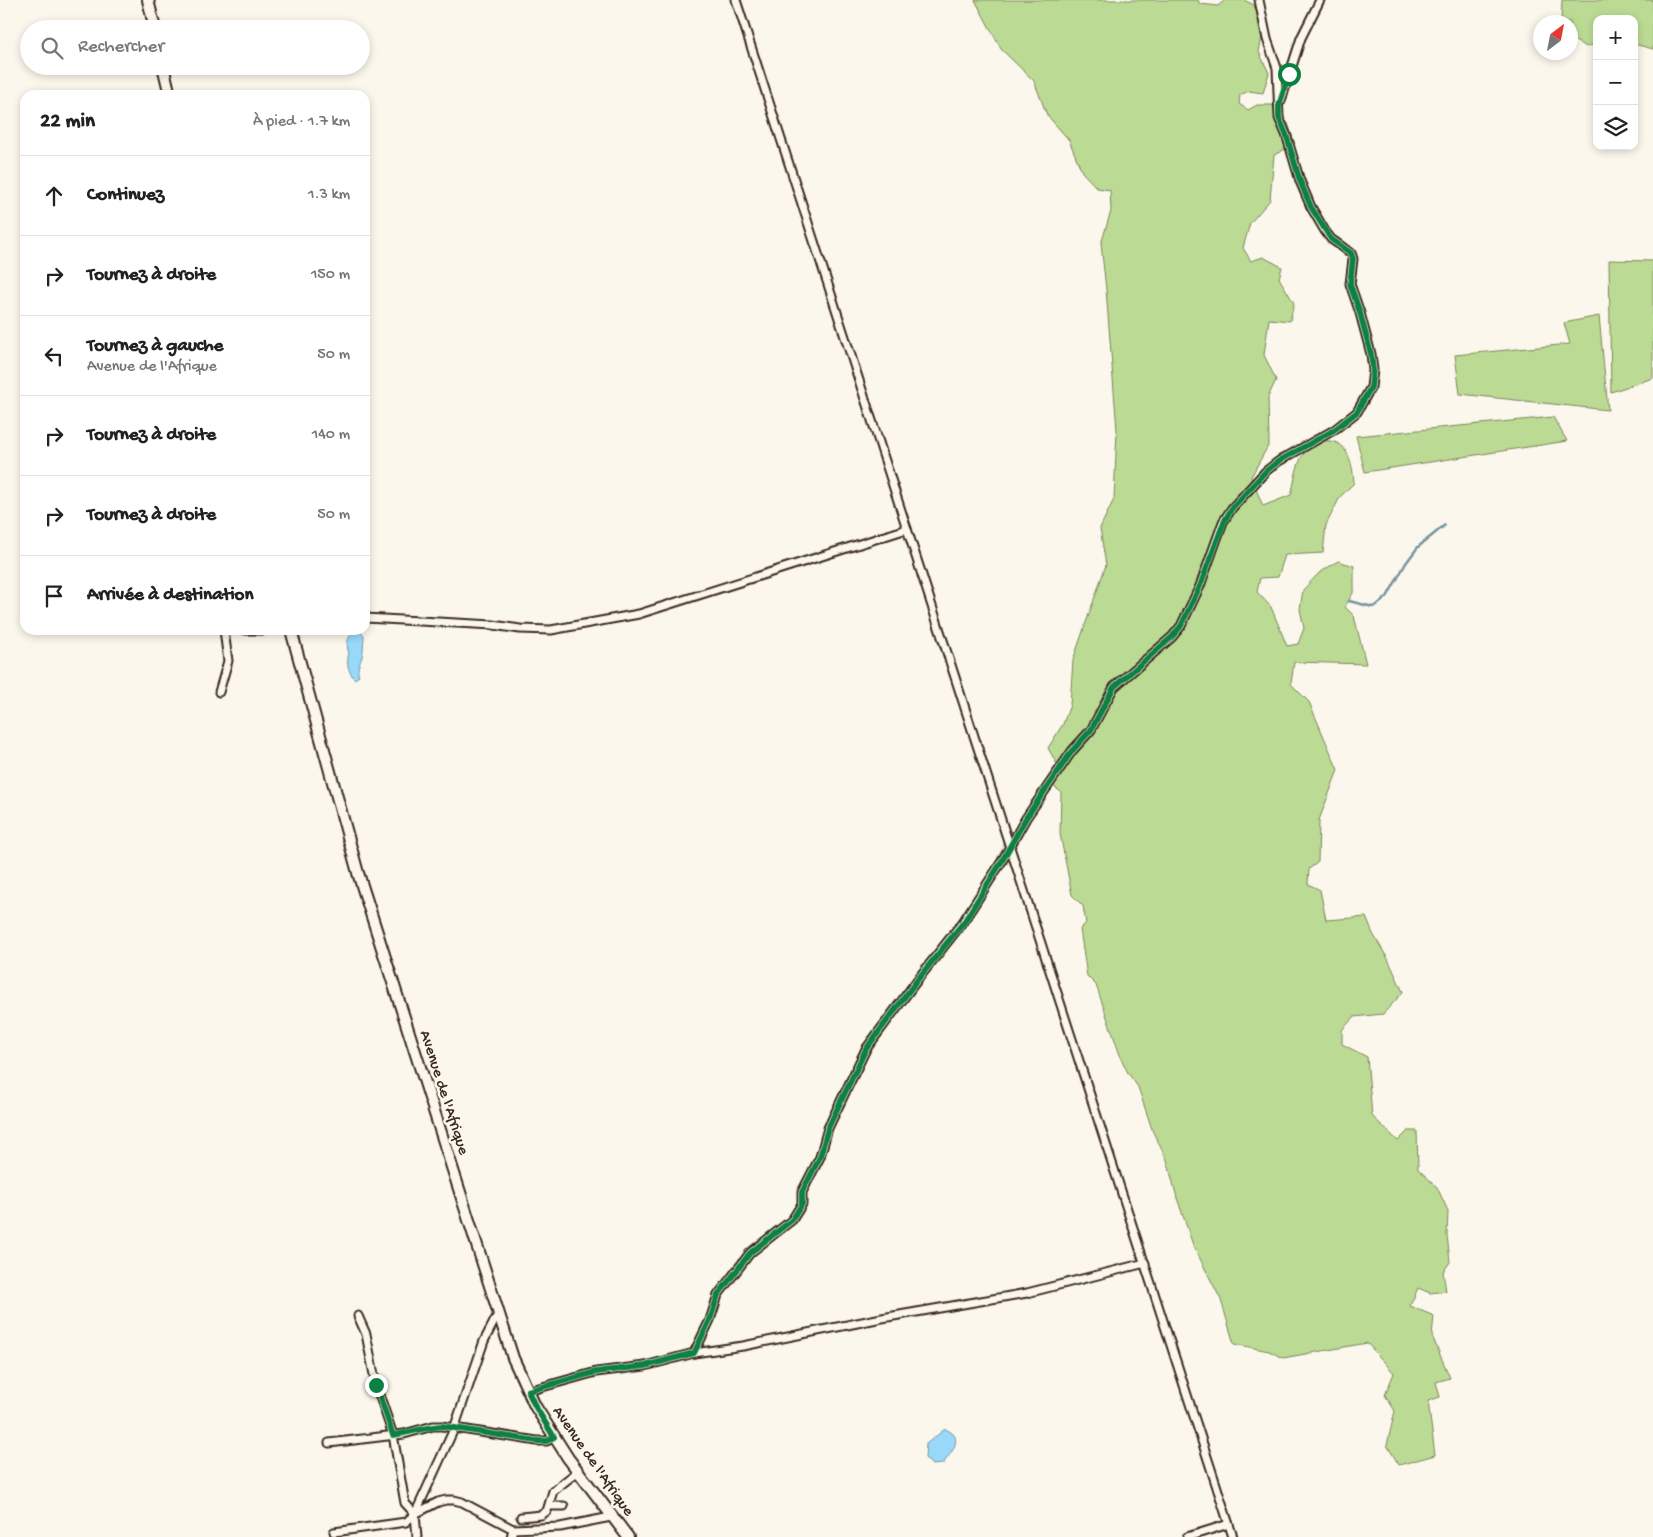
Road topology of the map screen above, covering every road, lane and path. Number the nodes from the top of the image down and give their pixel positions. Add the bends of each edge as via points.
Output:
1 (148, 0) edge
2 (736, 0) edge
3 (1258, 0) edge
4 (1320, 0) edge
5 (153, 20) edge
6 (165, 75) edge
7 (169, 90) edge
8 (1279, 106) junction
9 (907, 529) junction
10 (370, 618) edge
11 (225, 635) edge
12 (292, 635) edge
13 (219, 692) dead end
14 (1010, 846) junction
15 (1145, 1263) junction
16 (498, 1314) junction
17 (358, 1316) dead end
18 (694, 1353) junction
19 (528, 1391) junction
20 (454, 1428) junction
21 (393, 1435) junction
22 (554, 1437) junction
23 (329, 1442) dead end
24 (577, 1472) junction
25 (549, 1506) junction
26 (564, 1506) dead end
27 (415, 1514) junction
28 (521, 1517) dead end
29 (611, 1517) junction
30 (1229, 1524) junction
31 (513, 1529) junction
32 (334, 1532) dead end
33 (417, 1537) edge
34 (511, 1537) edge
35 (628, 1537) edge
36 (1187, 1537) edge
37 (1233, 1537) edge

1 - 5 main road
2 - 9 street
3 - 8 street via 1266,39 1277,68
4 - 8 street via 1301,38
6 - 7 main road
8 - 14 street via 1279,118 1311,207 1331,239 1351,253 1353,259 1350,284 1371,354 1371,387 1357,412 1334,430 1279,461 1232,508 1181,626 1114,687 1091,730 1072,751
9 - 10 street via 640,614 606,621 550,630
9 - 14 street
11 - 13 street via 228,661
12 - 16 main road, Avenue de l'Afrique via 358,873
14 - 15 street
14 - 18 street via 964,922 866,1049 828,1128 820,1157 802,1192 802,1204 792,1220 750,1253 718,1295
15 - 18 street via 1027,1293
15 - 30 street
16 - 19 main road, Avenue de l'Afrique
16 - 20 street via 484,1341
17 - 21 street via 366,1334 376,1385
18 - 19 street via 645,1366 596,1372
19 - 22 main road, Avenue de l'Afrique
20 - 21 street via 433,1426
20 - 22 street via 537,1441
20 - 27 street
21 - 23 street
21 - 27 street via 405,1503
22 - 24 main road, Avenue de l'Afrique
24 - 25 street via 553,1491
24 - 29 main road, Avenue de l'Afrique
25 - 26 street
25 - 28 street via 541,1515
27 - 31 street via 438,1502 454,1500
27 - 32 street via 406,1522
27 - 33 street
29 - 31 street via 560,1527
29 - 35 main road, Avenue de l'Afrique
30 - 36 street
30 - 37 street
31 - 34 street

